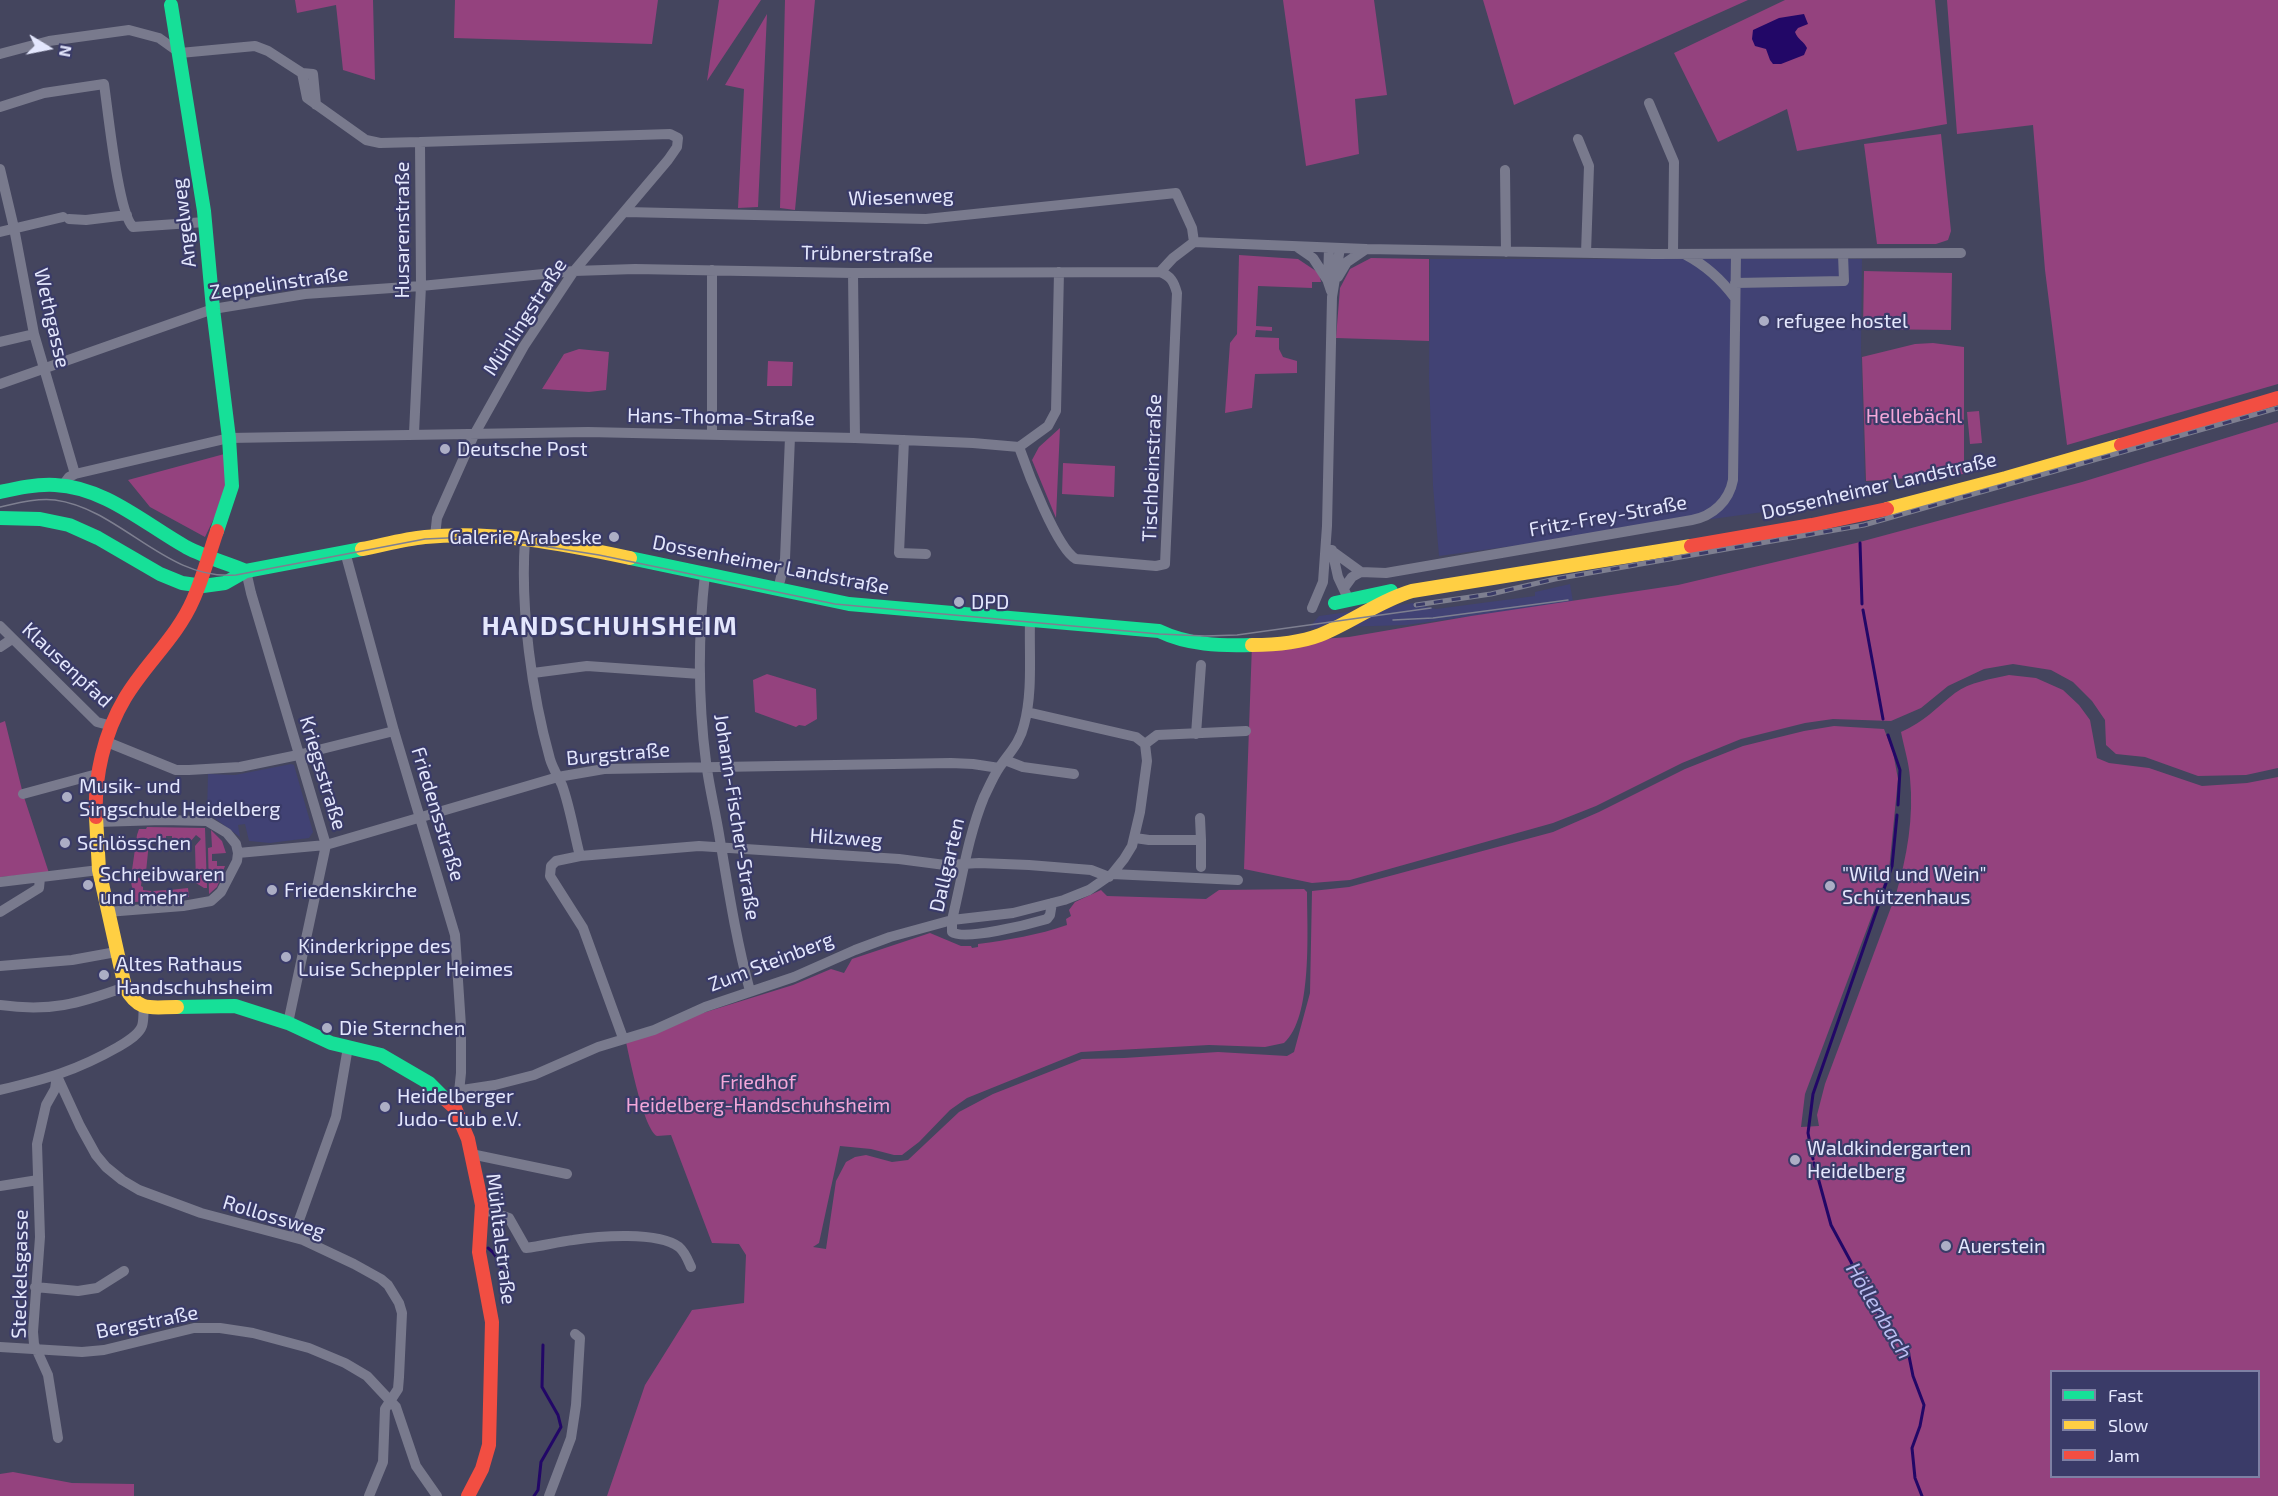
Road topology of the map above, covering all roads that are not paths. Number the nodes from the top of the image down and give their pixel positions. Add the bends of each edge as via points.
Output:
1 (171, 5) dead end
2 (180, 52) junction
3 (0, 54) edge
4 (1648, 103) dead end
5 (0, 107) edge
6 (678, 138) joint
7 (1578, 139) dead end
8 (420, 141) junction
9 (0, 169) edge
10 (1505, 170) dead end
11 (626, 212) junction
12 (127, 215) junction
13 (205, 222) junction
14 (14, 228) junction
15 (0, 232) edge
16 (1194, 242) junction
17 (1297, 247) junction
18 (1334, 248) junction
19 (1366, 249) junction
20 (1506, 252) junction
21 (1586, 253) junction
22 (1678, 253) junction
23 (1961, 253) dead end
24 (1736, 254) junction
25 (1843, 254) junction
26 (712, 270) junction
27 (574, 271) junction
28 (1059, 272) junction
29 (1160, 272) junction
30 (853, 273) junction
31 (1332, 281) junction
32 (1735, 283) junction
33 (421, 286) junction
34 (1735, 298) junction
35 (213, 309) junction
36 (34, 334) junction
37 (0, 342) edge
38 (43, 367) junction
39 (0, 384) edge
40 (2278, 398) edge
41 (414, 434) junction
42 (712, 434) junction
43 (474, 435) junction
44 (790, 437) junction
45 (229, 438) junction
46 (855, 438) junction
47 (904, 440) junction
48 (1019, 447) junction
49 (75, 474) junction
50 (63, 484) junction
51 (0, 492) edge
52 (0, 518) edge
53 (1327, 526) junction
54 (435, 536) junction
55 (525, 540) junction
56 (1332, 551) junction
57 (345, 552) junction
58 (926, 554) dead end
59 (208, 557) junction
60 (246, 571) junction
61 (1361, 572) junction
62 (705, 574) junction
63 (780, 581) dead end
64 (1323, 582) junction
65 (198, 586) junction
66 (1410, 591) junction
67 (1342, 600) junction
68 (1371, 607) junction
69 (1312, 608) dead end
70 (1030, 620) junction
71 (0, 626) edge
72 (12, 639) junction
73 (1291, 642) junction
74 (0, 647) edge
75 (1201, 665) dead end
76 (533, 673) junction
77 (700, 674) junction
78 (1027, 712) junction
79 (112, 726) junction
80 (394, 731) junction
81 (1246, 731) dead end
82 (1196, 734) junction
83 (107, 742) junction
84 (1145, 744) junction
85 (298, 755) junction
86 (1002, 764) junction
87 (706, 766) junction
88 (97, 774) junction
89 (1074, 774) dead end
90 (558, 777) junction
91 (23, 794) dead end
92 (419, 817) junction
93 (1200, 818) dead end
94 (97, 822) junction
95 (1135, 838) junction
96 (1201, 840) junction
97 (326, 845) junction
98 (721, 847) junction
99 (238, 853) junction
100 (580, 856) junction
101 (964, 864) junction
102 (1201, 867) dead end
103 (99, 870) junction
104 (1110, 876) junction
105 (40, 878) junction
106 (1238, 880) dead end
107 (0, 882) edge
108 (1052, 903) junction
109 (0, 912) edge
110 (107, 912) junction
111 (952, 920) junction
112 (116, 952) junction
113 (0, 966) edge
114 (125, 987) junction
115 (750, 992) junction
116 (0, 1005) edge
117 (144, 1007) junction
118 (288, 1023) junction
119 (623, 1038) junction
120 (348, 1047) junction
121 (57, 1076) junction
122 (0, 1090) edge
123 (455, 1097) junction
124 (471, 1154) junction
125 (567, 1174) dead end
126 (38, 1180) junction
127 (0, 1186) edge
128 (482, 1209) junction
129 (292, 1237) junction
130 (691, 1267) dead end
131 (124, 1271) dead end
132 (35, 1287) junction
133 (575, 1334) dead end
134 (0, 1347) edge
135 (390, 1401) junction
136 (58, 1438) dead end
137 (369, 1496) edge
138 (437, 1496) edge
139 (468, 1496) edge
140 (549, 1496) edge

1 - 2 main road, Angelweg
2 - 3 street via 159,38 129,30 49,41
2 - 8 street via 255,46 302,73 307,98 366,140
2 - 13 main road, Angelweg
4 - 22 street via 1674,162
5 - 12 street via 44,93 104,84 119,187
6 - 8 street, Husarenstraße via 665,134
6 - 11 street, Mühlingstraße via 668,160
7 - 21 street via 1589,166
8 - 33 street, Husarenstraße
9 - 14 street, Wethgasse
10 - 20 street
11 - 16 street, Wiesenweg via 926,219 1176,193
11 - 27 street, Mühlingstraße
12 - 13 street via 133,227
12 - 14 street via 66,218
13 - 35 main road, Angelweg
14 - 15 street
14 - 36 street, Wethgasse
16 - 17 street
16 - 29 street
17 - 18 street
17 - 31 street via 1313,258
18 - 19 street
18 - 31 street
19 - 20 street
19 - 31 street via 1347,262
20 - 21 street
21 - 22 street
22 - 24 street
22 - 34 street via 1703,264
23 - 25 street
24 - 25 street
24 - 32 street, Fritz-Frey-Straße
25 - 32 street via 1844,281
26 - 27 street, Trübnerstraße
26 - 30 street, Trübnerstraße
26 - 42 street
27 - 33 street, Zeppelinstraße
27 - 43 street, Mühlingstraße via 524,346
28 - 29 street, Trübnerstraße
28 - 30 street, Trübnerstraße
28 - 48 street via 1056,411 1048,426
29 - 48 street, Tischbeinstraße via 1174,282 1178,293 1165,564 1161,567 1071,557 1049,519
30 - 46 street
31 - 53 street
32 - 34 street, Fritz-Frey-Straße
33 - 35 street, Zeppelinstraße via 305,294
33 - 41 street, Husarenstraße
34 - 61 street, Fritz-Frey-Straße via 1733,480 1723,503 1712,512 1692,520 1386,573
35 - 38 street, Zeppelinstraße
35 - 45 main road, Angelweg
36 - 37 street
36 - 38 street, Wethgasse
38 - 39 street, Zeppelinstraße
38 - 49 street, Wethgasse
40 - 66 main road, Dossenheimer Landstraße via 1992,481 1839,520
41 - 43 street, Hans-Thoma-Straße
41 - 45 street, Hans-Thoma-Straße
42 - 43 street, Hans-Thoma-Straße
42 - 44 street, Hans-Thoma-Straße
43 - 54 street, Mühlingstraße via 437,518
44 - 46 street, Hans-Thoma-Straße
44 - 63 street via 785,559
45 - 49 street, Hans-Thoma-Straße
45 - 59 main road, Angelweg via 232,486
46 - 47 street, Hans-Thoma-Straße
47 - 48 street, Hans-Thoma-Straße
47 - 58 street via 899,552
49 - 50 street
50 - 51 main road via 36,484
50 - 59 main road via 110,501
52 - 65 main road via 46,520 74,527 170,579
53 - 56 street
53 - 64 street
54 - 55 main road, Dossenheimer Landstraße
54 - 57 main road, Dossenheimer Landstraße
55 - 62 main road, Dossenheimer Landstraße
55 - 76 street
56 - 61 street
56 - 67 street
57 - 60 main road, Dossenheimer Landstraße
57 - 80 street, Friedensstraße
59 - 60 main road
59 - 65 main road
60 - 65 main road, Dossenheimer Landstraße via 229,582
60 - 85 street, Kriegsstraße
61 - 67 street via 1352,577
62 - 70 main road, Dossenheimer Landstraße via 849,604
62 - 77 street, Johann-Fischer-Straße
64 - 67 street via 1328,595
64 - 69 street
65 - 79 main road via 185,617 125,698
66 - 67 main road, Dossenheimer Landstraße
66 - 68 main road, Dossenheimer Landstraße
67 - 68 street, Dossenheimer Landstraße
67 - 73 main road, Dossenheimer Landstraße via 1335,619
68 - 73 main road, Dossenheimer Landstraße via 1319,635
70 - 73 main road, Dossenheimer Landstraße via 1159,631 1176,640 1224,646
70 - 78 street
71 - 72 street, Klausenpfad
72 - 74 street
72 - 79 street, Klausenpfad via 97,722
75 - 82 street
76 - 77 street via 587,666
76 - 90 street via 547,746
77 - 87 street, Johann-Fischer-Straße
78 - 84 street via 1136,737
78 - 86 street via 1018,742
79 - 83 main road
80 - 85 street
80 - 92 street, Friedensstraße
81 - 82 street
82 - 84 street via 1157,735
83 - 85 street via 182,770 240,767
83 - 88 main road
84 - 95 street, Zum Steinberg via 1147,761
85 - 97 street, Kriegsstraße
86 - 87 street, Burgstraße
86 - 89 street, Burgstraße
86 - 101 street, Dallgarten via 979,810
87 - 90 street, Burgstraße via 624,768
87 - 98 street, Johann-Fischer-Straße
88 - 91 street
88 - 94 main road
90 - 92 street, Burgstraße
90 - 100 street
92 - 97 street, Burgstraße
92 - 123 street, Friedensstraße via 455,935 461,1026 461,1073
93 - 96 street
94 - 99 street via 207,821 227,833
94 - 103 main road
95 - 96 street
95 - 104 street, Zum Steinberg
96 - 102 street
97 - 99 street, Burgstraße
97 - 118 street, Kriegsstraße
98 - 100 street, Hilzweg
98 - 101 street, Hilzweg
98 - 115 street, Johann-Fischer-Straße
99 - 110 street via 221,891 211,900
100 - 119 street, Hilzweg via 556,861 550,876 583,928
101 - 104 street, Hilzweg via 1082,869
101 - 111 street, Dallgarten
103 - 105 street
103 - 110 main road
104 - 106 street
104 - 108 street, Zum Steinberg via 1089,890
105 - 107 street
105 - 109 street via 39,888
108 - 111 street, Zum Steinberg via 1013,913
108 - 111 street, Dallgarten via 1047,919 980,933 954,934
110 - 112 main road
111 - 115 street, Zum Steinberg via 878,940
112 - 113 street
112 - 114 main road
114 - 116 street via 64,1006
114 - 117 main road via 132,1000
115 - 119 street, Zum Steinberg via 654,1030
117 - 118 main road, Mühltalstraße via 235,1006
117 - 121 street via 142,1027 132,1038
118 - 120 main road, Mühltalstraße via 322,1040
119 - 123 street, Zum Steinberg via 521,1079 466,1089
120 - 123 main road, Mühltalstraße via 381,1055
120 - 129 street via 334,1125
121 - 122 street
121 - 126 street, Steckelsgasse via 38,1139
121 - 129 street, Rollossweg via 92,1148 115,1175 139,1190 201,1213
123 - 124 main road, Mühltalstraße
124 - 125 street
124 - 128 main road, Mühltalstraße
126 - 127 street
126 - 132 street, Steckelsgasse
128 - 130 street via 509,1218 526,1248 594,1238 649,1238 678,1247
128 - 139 main road, Mühltalstraße via 478,1242 492,1322 491,1422 486,1460
129 - 135 street, Rollossweg via 381,1279 394,1294 402,1325 398,1389
131 - 132 street via 97,1288 78,1291
132 - 136 street, Steckelsgasse via 33,1339 48,1376
133 - 140 street via 580,1338 574,1422
134 - 135 street, Bergstraße via 82,1352 114,1349 194,1328 253,1332 309,1347 345,1363 367,1376
135 - 137 street, Rollossweg via 384,1413 383,1462
135 - 138 street, Bergstraße via 399,1413 416,1466

